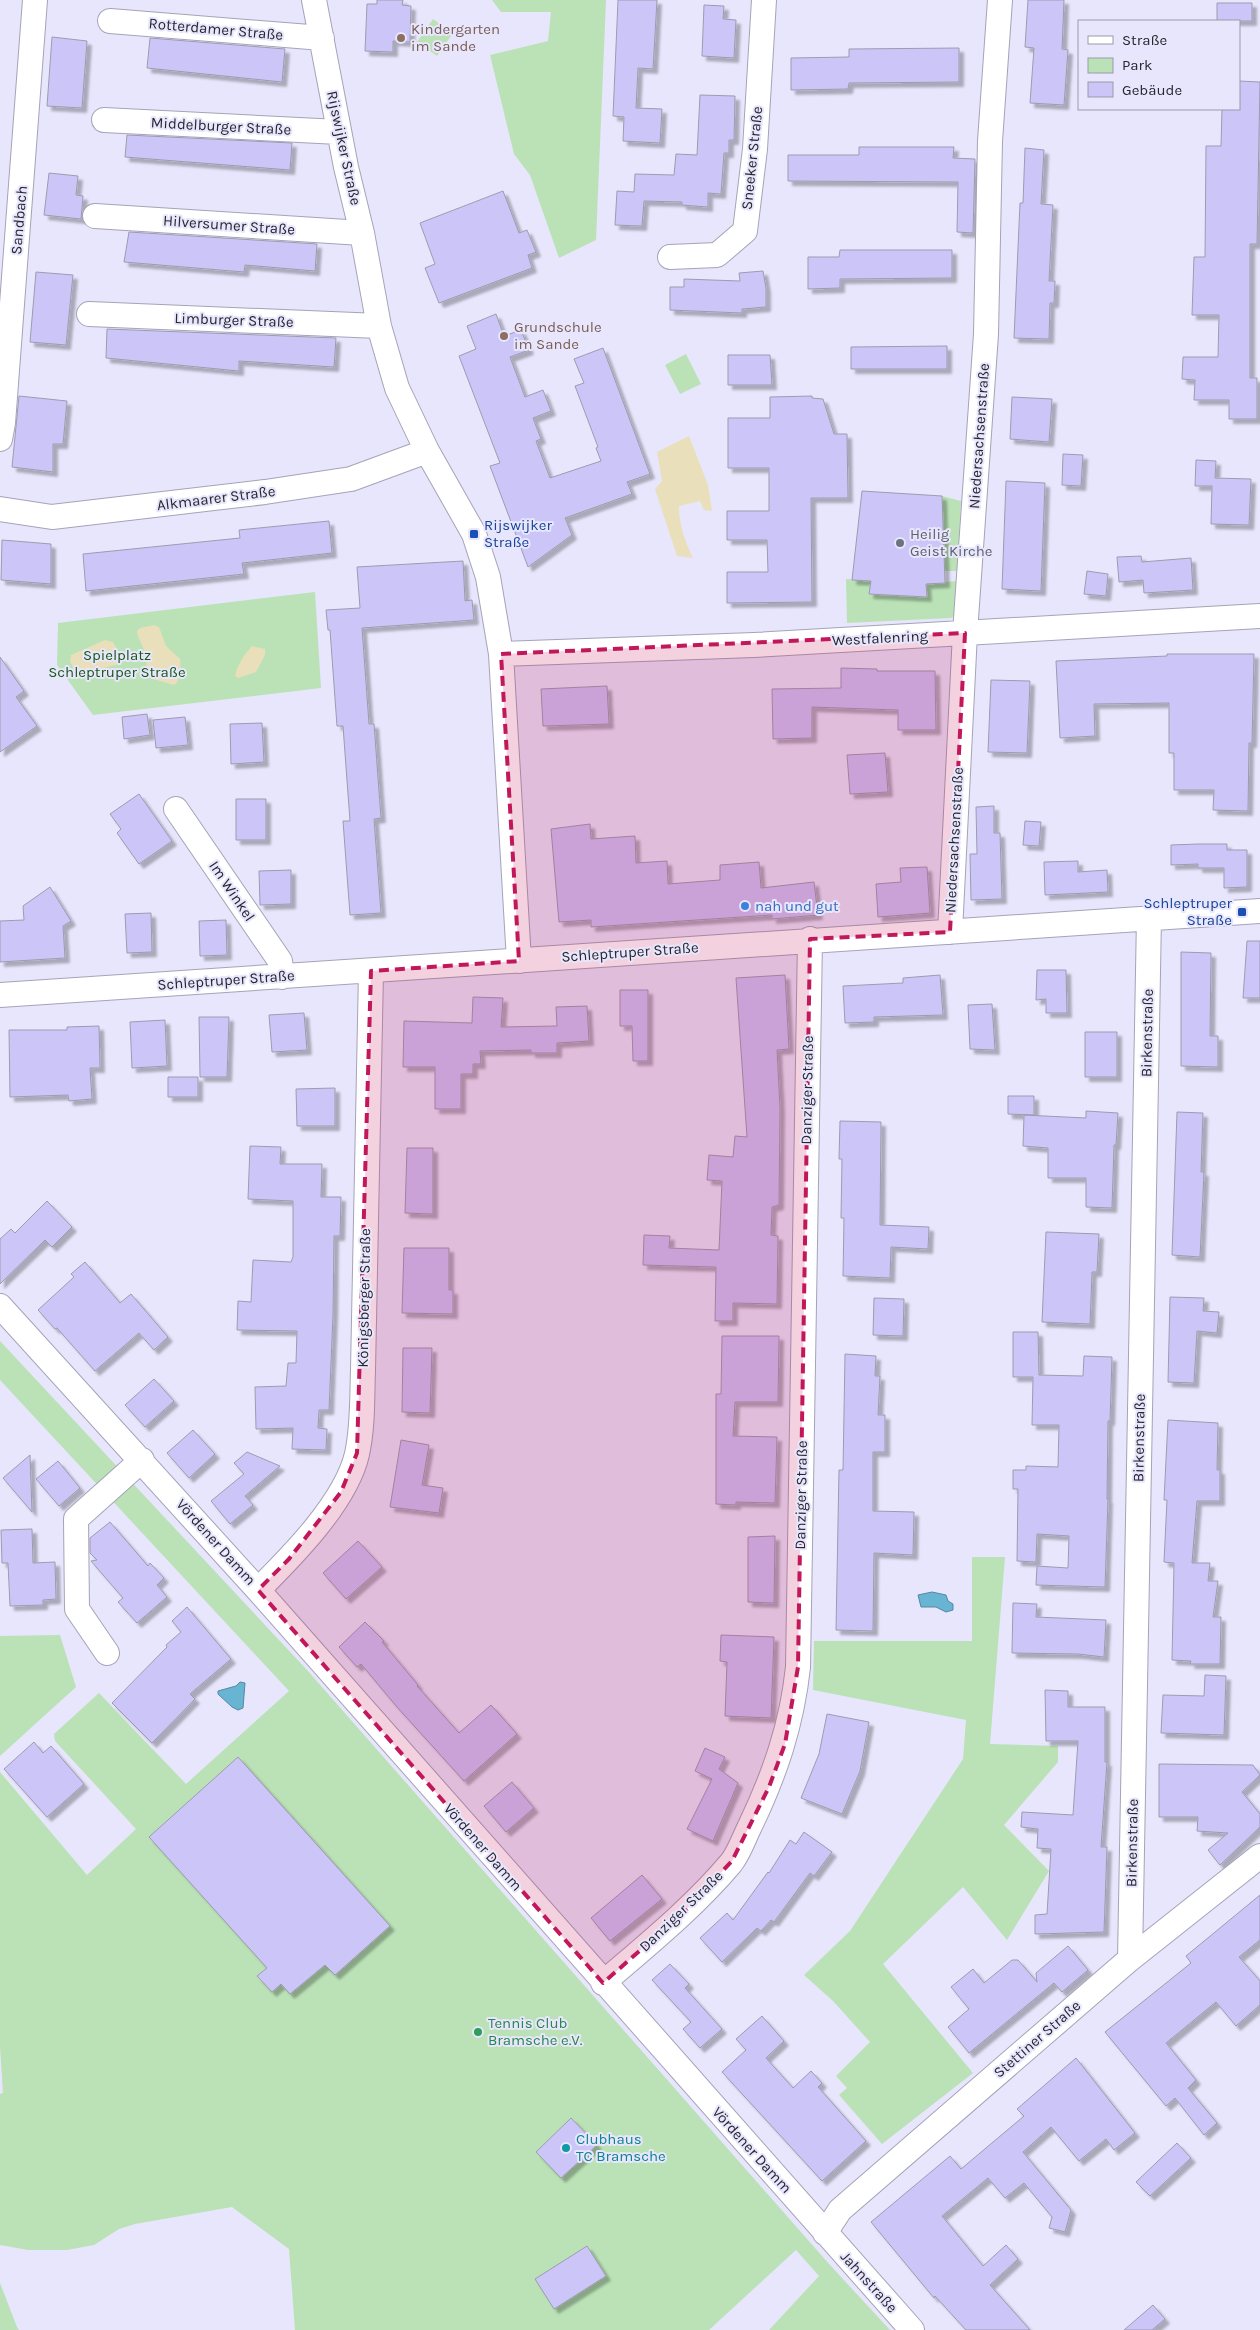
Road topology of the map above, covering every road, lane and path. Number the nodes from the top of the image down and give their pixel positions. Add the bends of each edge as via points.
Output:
1 (35, 0) edge
2 (314, 0) edge
3 (764, 0) edge
4 (1000, 0) edge
5 (110, 21) dead end
6 (322, 38) junction
7 (104, 120) dead end
8 (339, 132) junction
9 (96, 216) dead end
10 (362, 233) junction
11 (670, 256) dead end
12 (89, 314) dead end
13 (379, 326) junction
14 (0, 439) edge
15 (427, 451) junction
16 (0, 509) edge
17 (1260, 616) edge
18 (965, 633) junction
19 (501, 654) junction
20 (176, 809) dead end
21 (1260, 910) edge
22 (1149, 916) junction
23 (950, 932) junction
24 (810, 939) junction
25 (519, 960) junction
26 (371, 971) junction
27 (282, 977) junction
28 (0, 995) edge
29 (0, 1306) edge
30 (142, 1460) junction
31 (258, 1590) junction
32 (107, 1653) dead end
33 (1260, 1856) edge
34 (1130, 1959) junction
35 (603, 1983) junction
36 (825, 2233) junction
37 (912, 2330) edge

1 - 14 street, Sandbach
2 - 6 street, Rijswijker Straße
3 - 11 street, Sneeker Straße via 756,149 745,231 717,255
4 - 18 street, Niedersachsenstraße via 990,141 986,334
5 - 6 street, Rotterdamer Straße
6 - 8 street, Rijswijker Straße
7 - 8 street, Middelburger Straße
8 - 10 street, Rijswijker Straße
9 - 10 street, Hilversumer Straße
10 - 13 street, Rijswijker Straße
12 - 13 street, Limburger Straße
13 - 15 street, Rijswijker Straße via 397,388
15 - 16 street, Alkmaarer Straße via 351,479 265,492 52,518
15 - 19 street, Rijswijker Straße via 474,534 488,577
17 - 18 street, Westfalenring
18 - 19 street, Westfalenring
18 - 23 street, Niedersachsenstraße
19 - 25 street, Rijswijker Straße
20 - 27 street, Im Winkel via 280,961
21 - 22 street, Schleptruper Straße
22 - 23 street, Schleptruper Straße
22 - 34 street, Birkenstraße
23 - 24 street, Schleptruper Straße
24 - 25 street, Schleptruper Straße
24 - 35 street, Danziger Straße via 795,1701 785,1744 769,1787 732,1861 686,1910
25 - 26 street, Schleptruper Straße
26 - 27 street, Schleptruper Straße
26 - 31 street, Königsberger Straße via 361,1427 357,1453 341,1492 289,1559
27 - 28 street, Schleptruper Straße
29 - 30 street, Vördener Damm
30 - 31 street, Vördener Damm
30 - 32 street via 76,1519 77,1609
31 - 35 street, Vördener Damm
33 - 34 street, Stettiner Straße
34 - 36 street, Stettiner Straße via 840,2210
35 - 36 street, Vördener Damm
36 - 37 street, Jahnstraße

